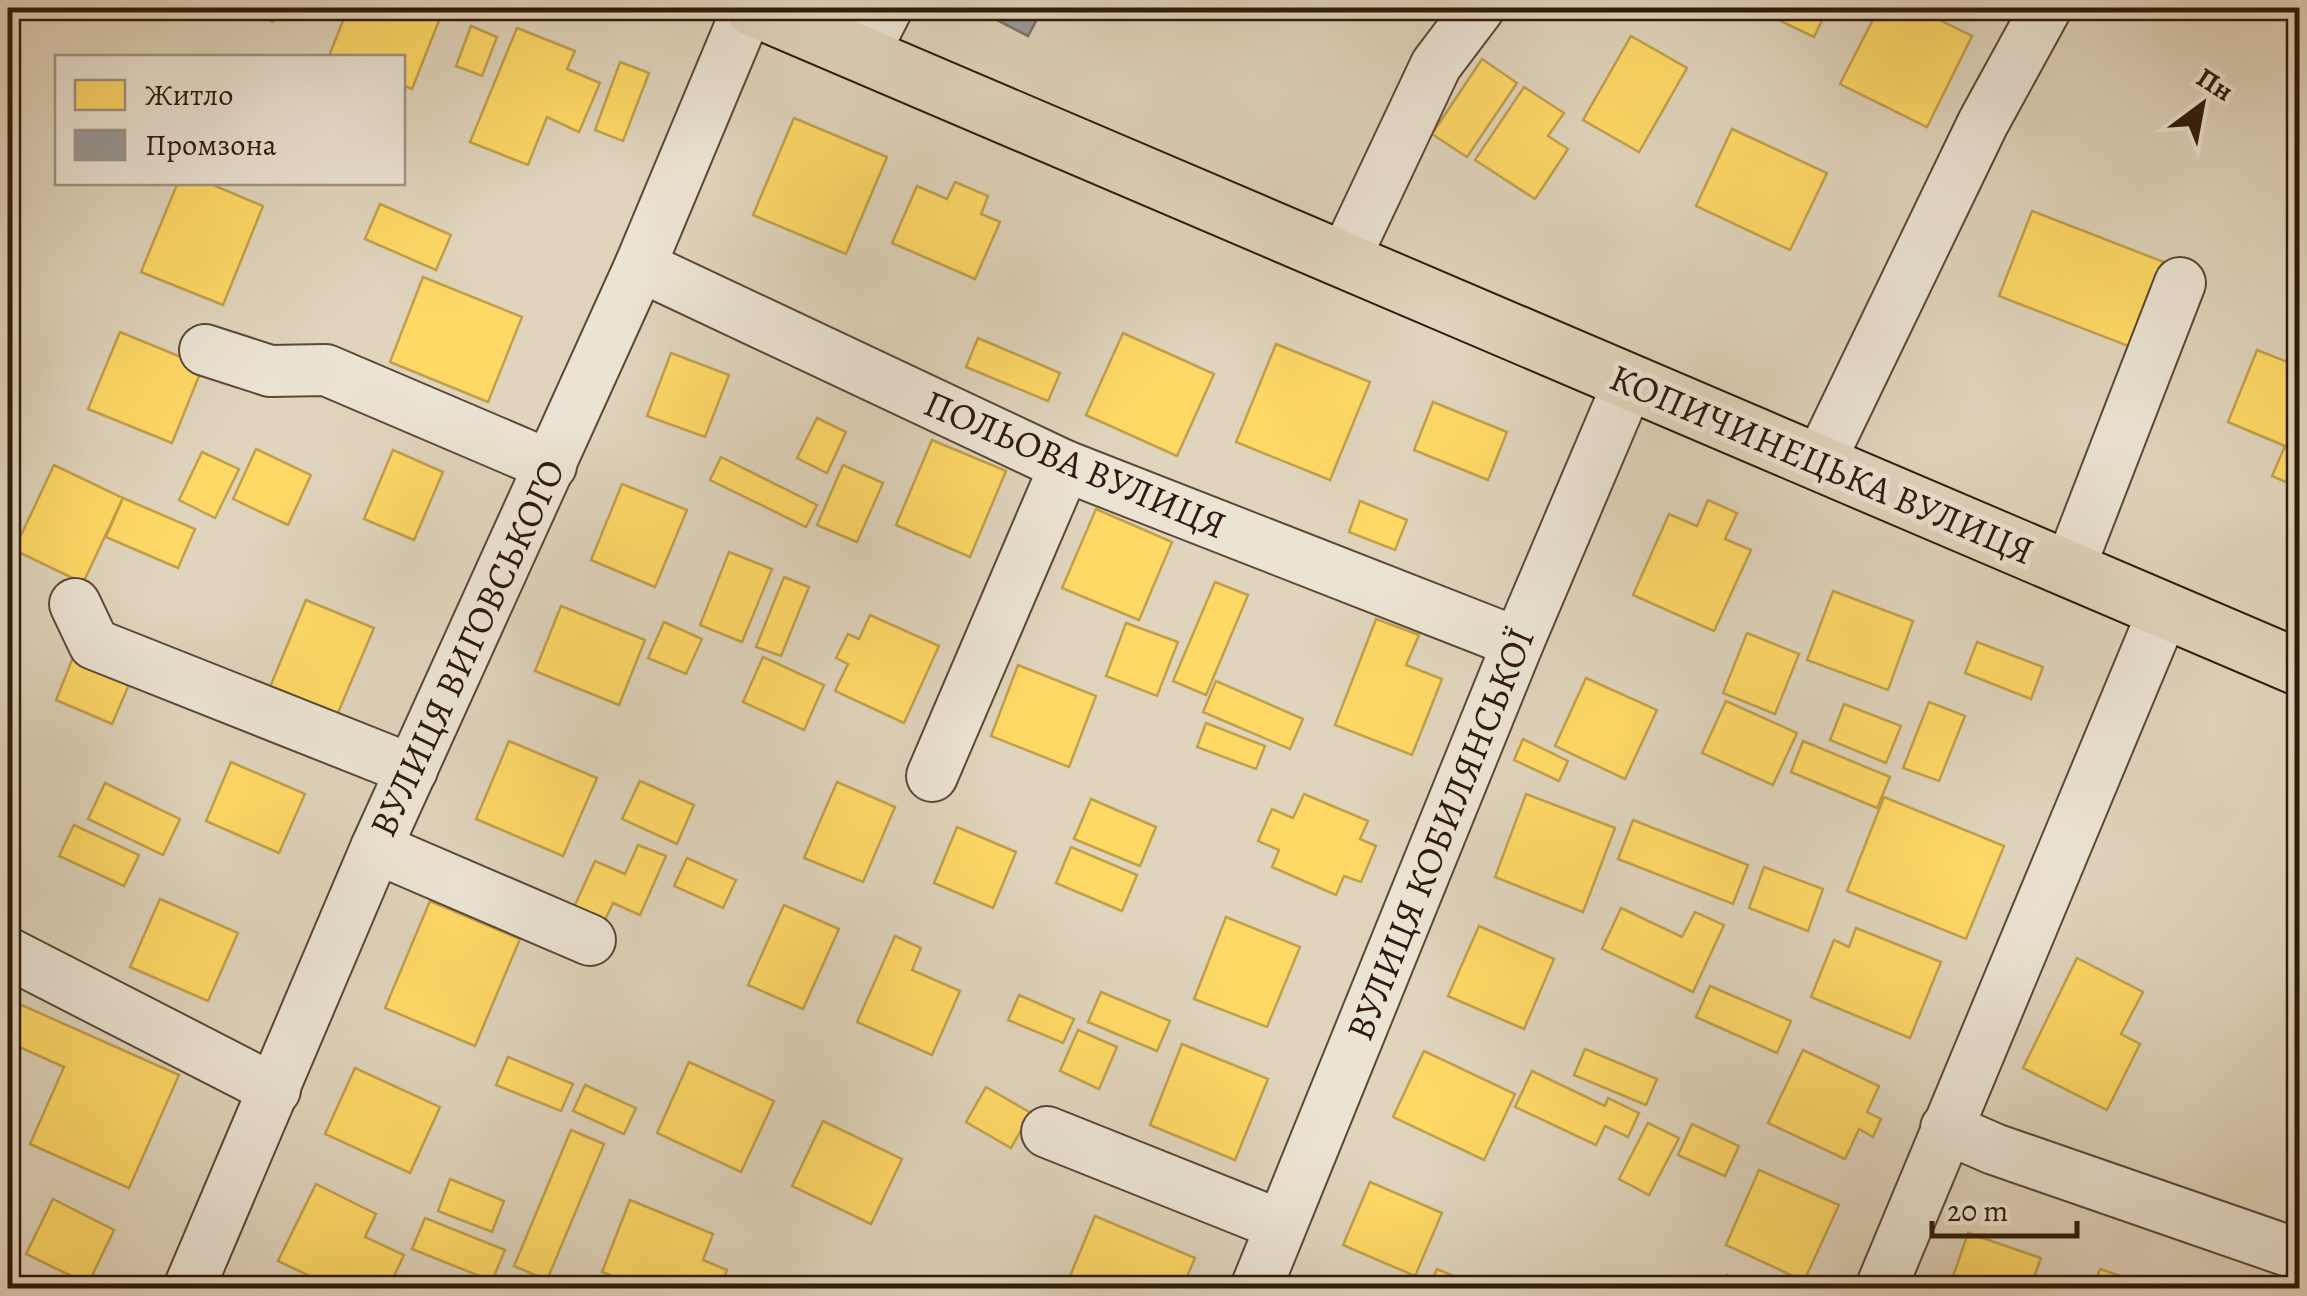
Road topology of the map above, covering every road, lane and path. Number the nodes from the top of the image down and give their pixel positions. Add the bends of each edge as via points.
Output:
1 (750, 8) edge
2 (1480, 8) edge
3 (2046, 8) edge
4 (875, 31) edge
5 (1344, 260) junction
6 (640, 266) junction
7 (2180, 283) dead end
8 (205, 350) dead end
9 (1629, 382) junction
10 (1819, 463) junction
11 (551, 466) junction
12 (1065, 466) junction
13 (2069, 570) junction
14 (75, 604) dead end
15 (2164, 610) junction
16 (1518, 643) junction
17 (2300, 668) edge
18 (412, 770) junction
19 (932, 776) dead end
20 (376, 848) junction
21 (590, 940) dead end
22 (8, 952) edge
23 (275, 1090) junction
24 (1946, 1128) junction
25 (1047, 1132) dead end
26 (1280, 1225) junction
27 (2300, 1255) edge
28 (189, 1288) edge
29 (1256, 1288) edge
30 (1880, 1288) edge

1 - 4 main road, КОПИЧИНЕЦЬКА ВУЛИЦЯ
1 - 6 street, ВУЛИЦЯ ВИГОВСЬКОГО
2 - 5 street via 1436,64
3 - 10 street via 1983,123
4 - 5 main road, КОПИЧИНЕЦЬКА ВУЛИЦЯ
5 - 9 main road, КОПИЧИНЕЦЬКА ВУЛИЦЯ
6 - 11 street, ВУЛИЦЯ ВИГОВСЬКОГО
6 - 12 street, ПОЛЬОВА ВУЛИЦЯ
7 - 13 street
8 - 11 street via 270,371 326,370
9 - 10 main road, КОПИЧИНЕЦЬКА ВУЛИЦЯ
9 - 16 street, ВУЛИЦЯ КОБИЛЯНСЬКОЇ
10 - 13 main road, КОПИЧИНЕЦЬКА ВУЛИЦЯ
11 - 18 street, ВУЛИЦЯ ВИГОВСЬКОГО
12 - 16 street, ПОЛЬОВА ВУЛИЦЯ
12 - 19 street
13 - 15 main road, КОПИЧИНЕЦЬКА ВУЛИЦЯ
14 - 18 street via 94,644
15 - 17 main road, КОПИЧИНЕЦЬКА ВУЛИЦЯ
15 - 24 street
16 - 26 street, ВУЛИЦЯ КОБИЛЯНСЬКОЇ
18 - 20 street, ВУЛИЦЯ ВИГОВСЬКОГО
20 - 21 street
20 - 23 street, ВУЛИЦЯ ВИГОВСЬКОГО
22 - 23 street
23 - 28 street, ВУЛИЦЯ ВИГОВСЬКОГО
24 - 27 street
24 - 30 street
25 - 26 street
26 - 29 street, ВУЛИЦЯ КОБИЛЯНСЬКОЇ

